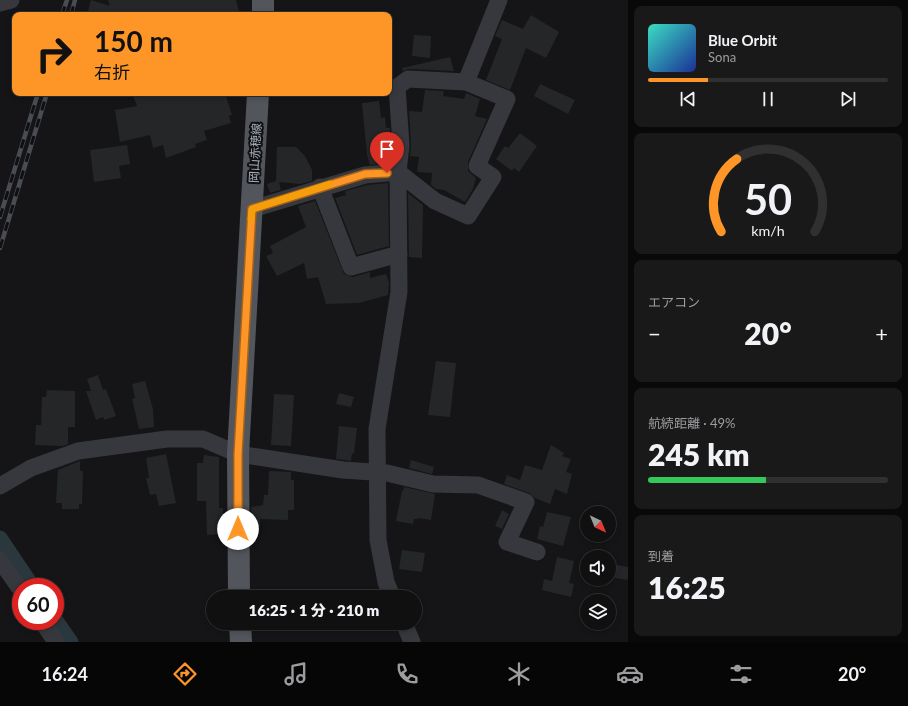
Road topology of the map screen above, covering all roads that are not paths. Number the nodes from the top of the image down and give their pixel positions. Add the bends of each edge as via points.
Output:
1 (11, 0) edge
2 (264, 0) edge
3 (499, 0) edge
4 (0, 3) edge
5 (263, 12) edge
6 (466, 82) junction
7 (258, 96) edge
8 (398, 172) junction
9 (320, 187) junction
10 (252, 209) junction
11 (398, 254) junction
12 (238, 454) junction
13 (377, 472) junction
14 (0, 486) edge
15 (537, 552) dead end
16 (0, 560) edge
17 (13, 578) edge
18 (239, 590) edge
19 (389, 590) edge
20 (48, 630) edge
21 (240, 630) edge
22 (407, 630) edge
23 (56, 642) edge
24 (241, 642) edge
25 (412, 642) edge

1 - 4 street
2 - 5 main road
3 - 6 street
6 - 8 street via 408,79 398,87 401,145
6 - 8 street via 506,99 477,166 493,177 468,216 435,201
7 - 10 main road, 岡山赤穂線
8 - 9 street via 365,174
8 - 11 street
9 - 10 street
9 - 11 street via 351,267
10 - 12 main road, 岡山赤穂線
11 - 13 street via 400,292 376,429
12 - 13 street via 343,470
12 - 14 street via 203,439 167,439 78,451 31,468
12 - 18 main road, 岡山赤穂線
13 - 15 street via 433,484 478,485 526,502 507,542
13 - 19 street via 378,540
16 - 17 street
20 - 23 street
21 - 24 main road
22 - 25 street

